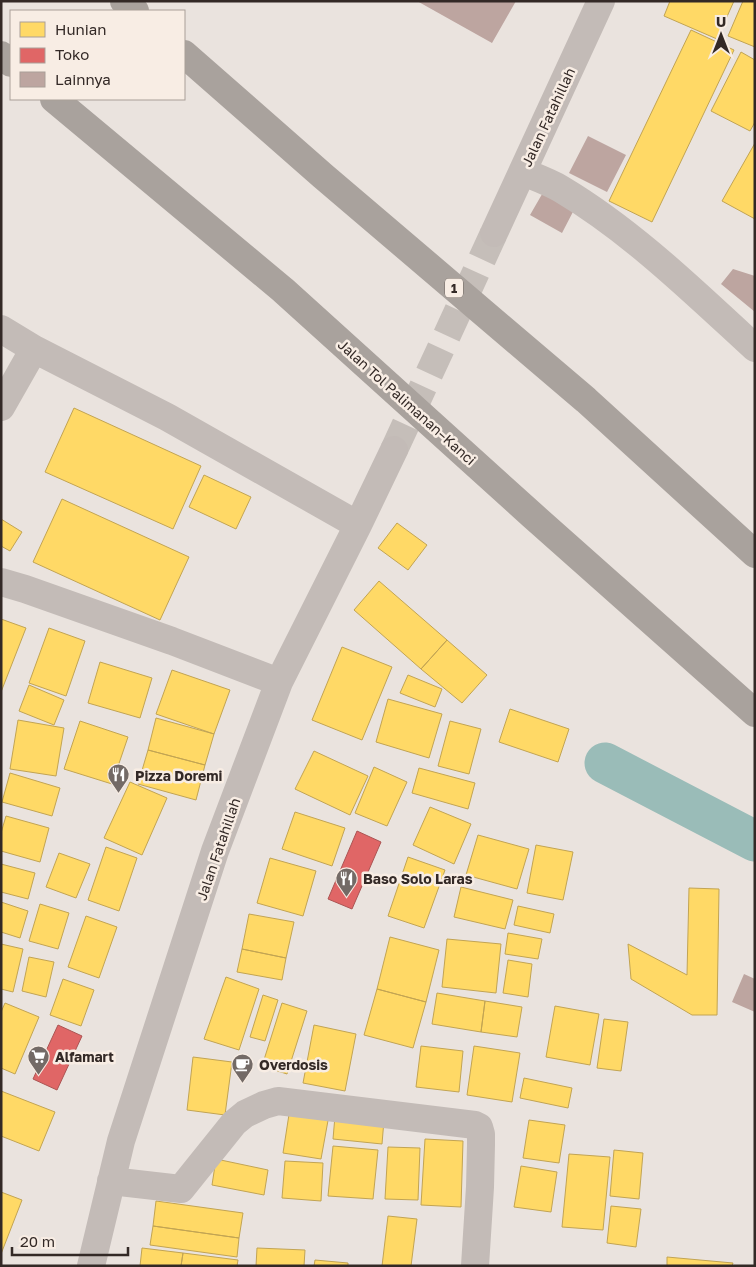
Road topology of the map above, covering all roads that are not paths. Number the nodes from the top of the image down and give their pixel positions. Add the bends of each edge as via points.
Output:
1 (124, 1) edge
2 (601, 1) edge
3 (134, 10) edge
4 (185, 55) edge
5 (55, 100) edge
6 (523, 172) junction
7 (494, 233) tunnel mouth
8 (1, 329) edge
9 (755, 348) edge
10 (34, 350) junction
11 (1, 407) edge
12 (394, 450) tunnel mouth
13 (358, 525) junction
14 (755, 554) edge
15 (1, 582) edge
16 (279, 682) junction
17 (755, 713) edge
18 (112, 1181) junction
19 (92, 1266) edge
20 (475, 1266) edge

1 - 3 highway
2 - 6 street, Jalan Fatahillah
4 - 14 highway, 1 via 586,400
5 - 17 highway, Jalan Tol Palimanan–Kanci via 283,290
6 - 7 street, Jalan Fatahillah
6 - 9 street via 559,188 589,207 696,292
8 - 10 street
10 - 11 street
10 - 13 street via 167,417
12 - 13 street, Jalan Fatahillah
13 - 16 street, Jalan Fatahillah
15 - 16 street
16 - 18 street, Jalan Fatahillah via 215,851 121,1141
18 - 19 street, Jalan Fatahillah
18 - 20 street via 181,1189 234,1123 245,1114 278,1101 475,1124 481,1134

